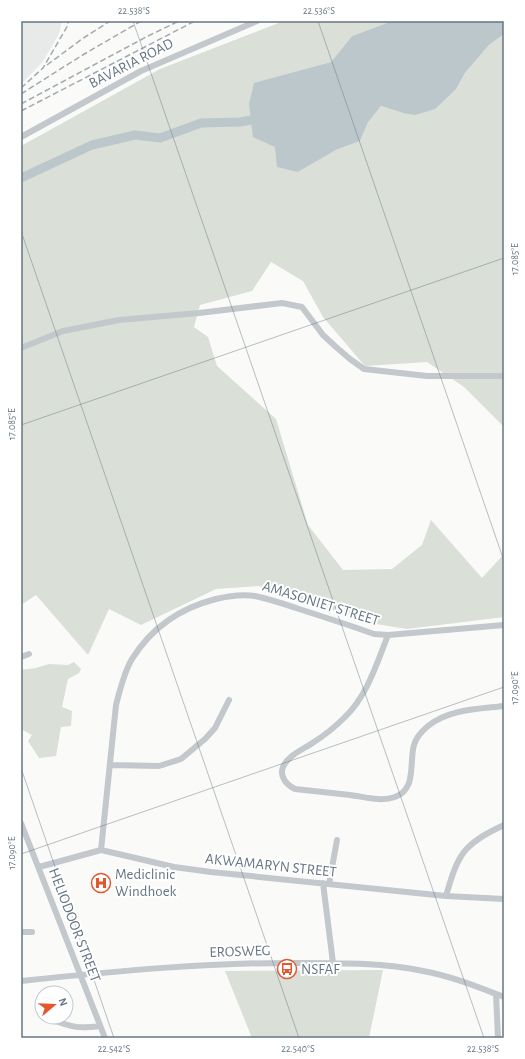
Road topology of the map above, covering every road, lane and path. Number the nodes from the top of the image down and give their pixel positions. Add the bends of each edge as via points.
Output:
1 (257, 21) edge
2 (21, 137) edge
3 (21, 348) edge
4 (504, 376) edge
5 (504, 625) edge
6 (388, 636) junction
7 (30, 654) dead end
8 (21, 657) edge
9 (229, 700) dead end
10 (504, 706) edge
11 (111, 765) junction
12 (21, 823) edge
13 (504, 825) edge
14 (337, 840) dead end
15 (101, 850) junction
16 (39, 867) junction
17 (322, 884) junction
18 (330, 884) junction
19 (446, 896) junction
20 (504, 899) edge
21 (21, 932) edge
22 (32, 932) dead end
23 (332, 963) junction
24 (81, 975) junction
25 (21, 981) edge
26 (496, 994) junction
27 (504, 997) edge
28 (67, 1025) edge
29 (100, 1026) junction
30 (105, 1038) edge
31 (498, 1038) edge

1 - 2 street, BAVARIA ROAD via 140,71
3 - 4 street via 63,331 119,320 282,303 302,307 323,334 364,369 427,376
5 - 6 street, AMASONIET STREET
6 - 10 street via 354,707 334,727 295,754 283,767 282,774 290,786 295,789 380,799 397,796 410,782 414,746 428,725 465,711
6 - 11 street, AMASONIET STREET via 374,634 254,596 222,597 182,610 146,640 131,661 116,705
7 - 8 street
9 - 11 street via 215,728 181,759 159,766
11 - 15 street, AMASONIET STREET
12 - 16 street, HELIODOOR STREET
13 - 19 street via 473,842 463,852 456,864
14 - 18 street
15 - 16 street, AKWAMARYN STREET
15 - 17 street, AKWAMARYN STREET via 179,867
16 - 24 street, HELIODOOR STREET
17 - 18 street, AKWAMARYN STREET
17 - 23 street
18 - 19 street, AKWAMARYN STREET
19 - 20 street, AKWAMARYN STREET
21 - 22 street
23 - 24 street, EROSWEG via 218,964
23 - 26 street, EROSWEG via 422,970
24 - 25 street, EROSWEG
24 - 29 street, HELIODOOR STREET
26 - 27 street, EROSWEG
26 - 31 street
28 - 29 street via 75,1028
29 - 30 street, HELIODOOR STREET

